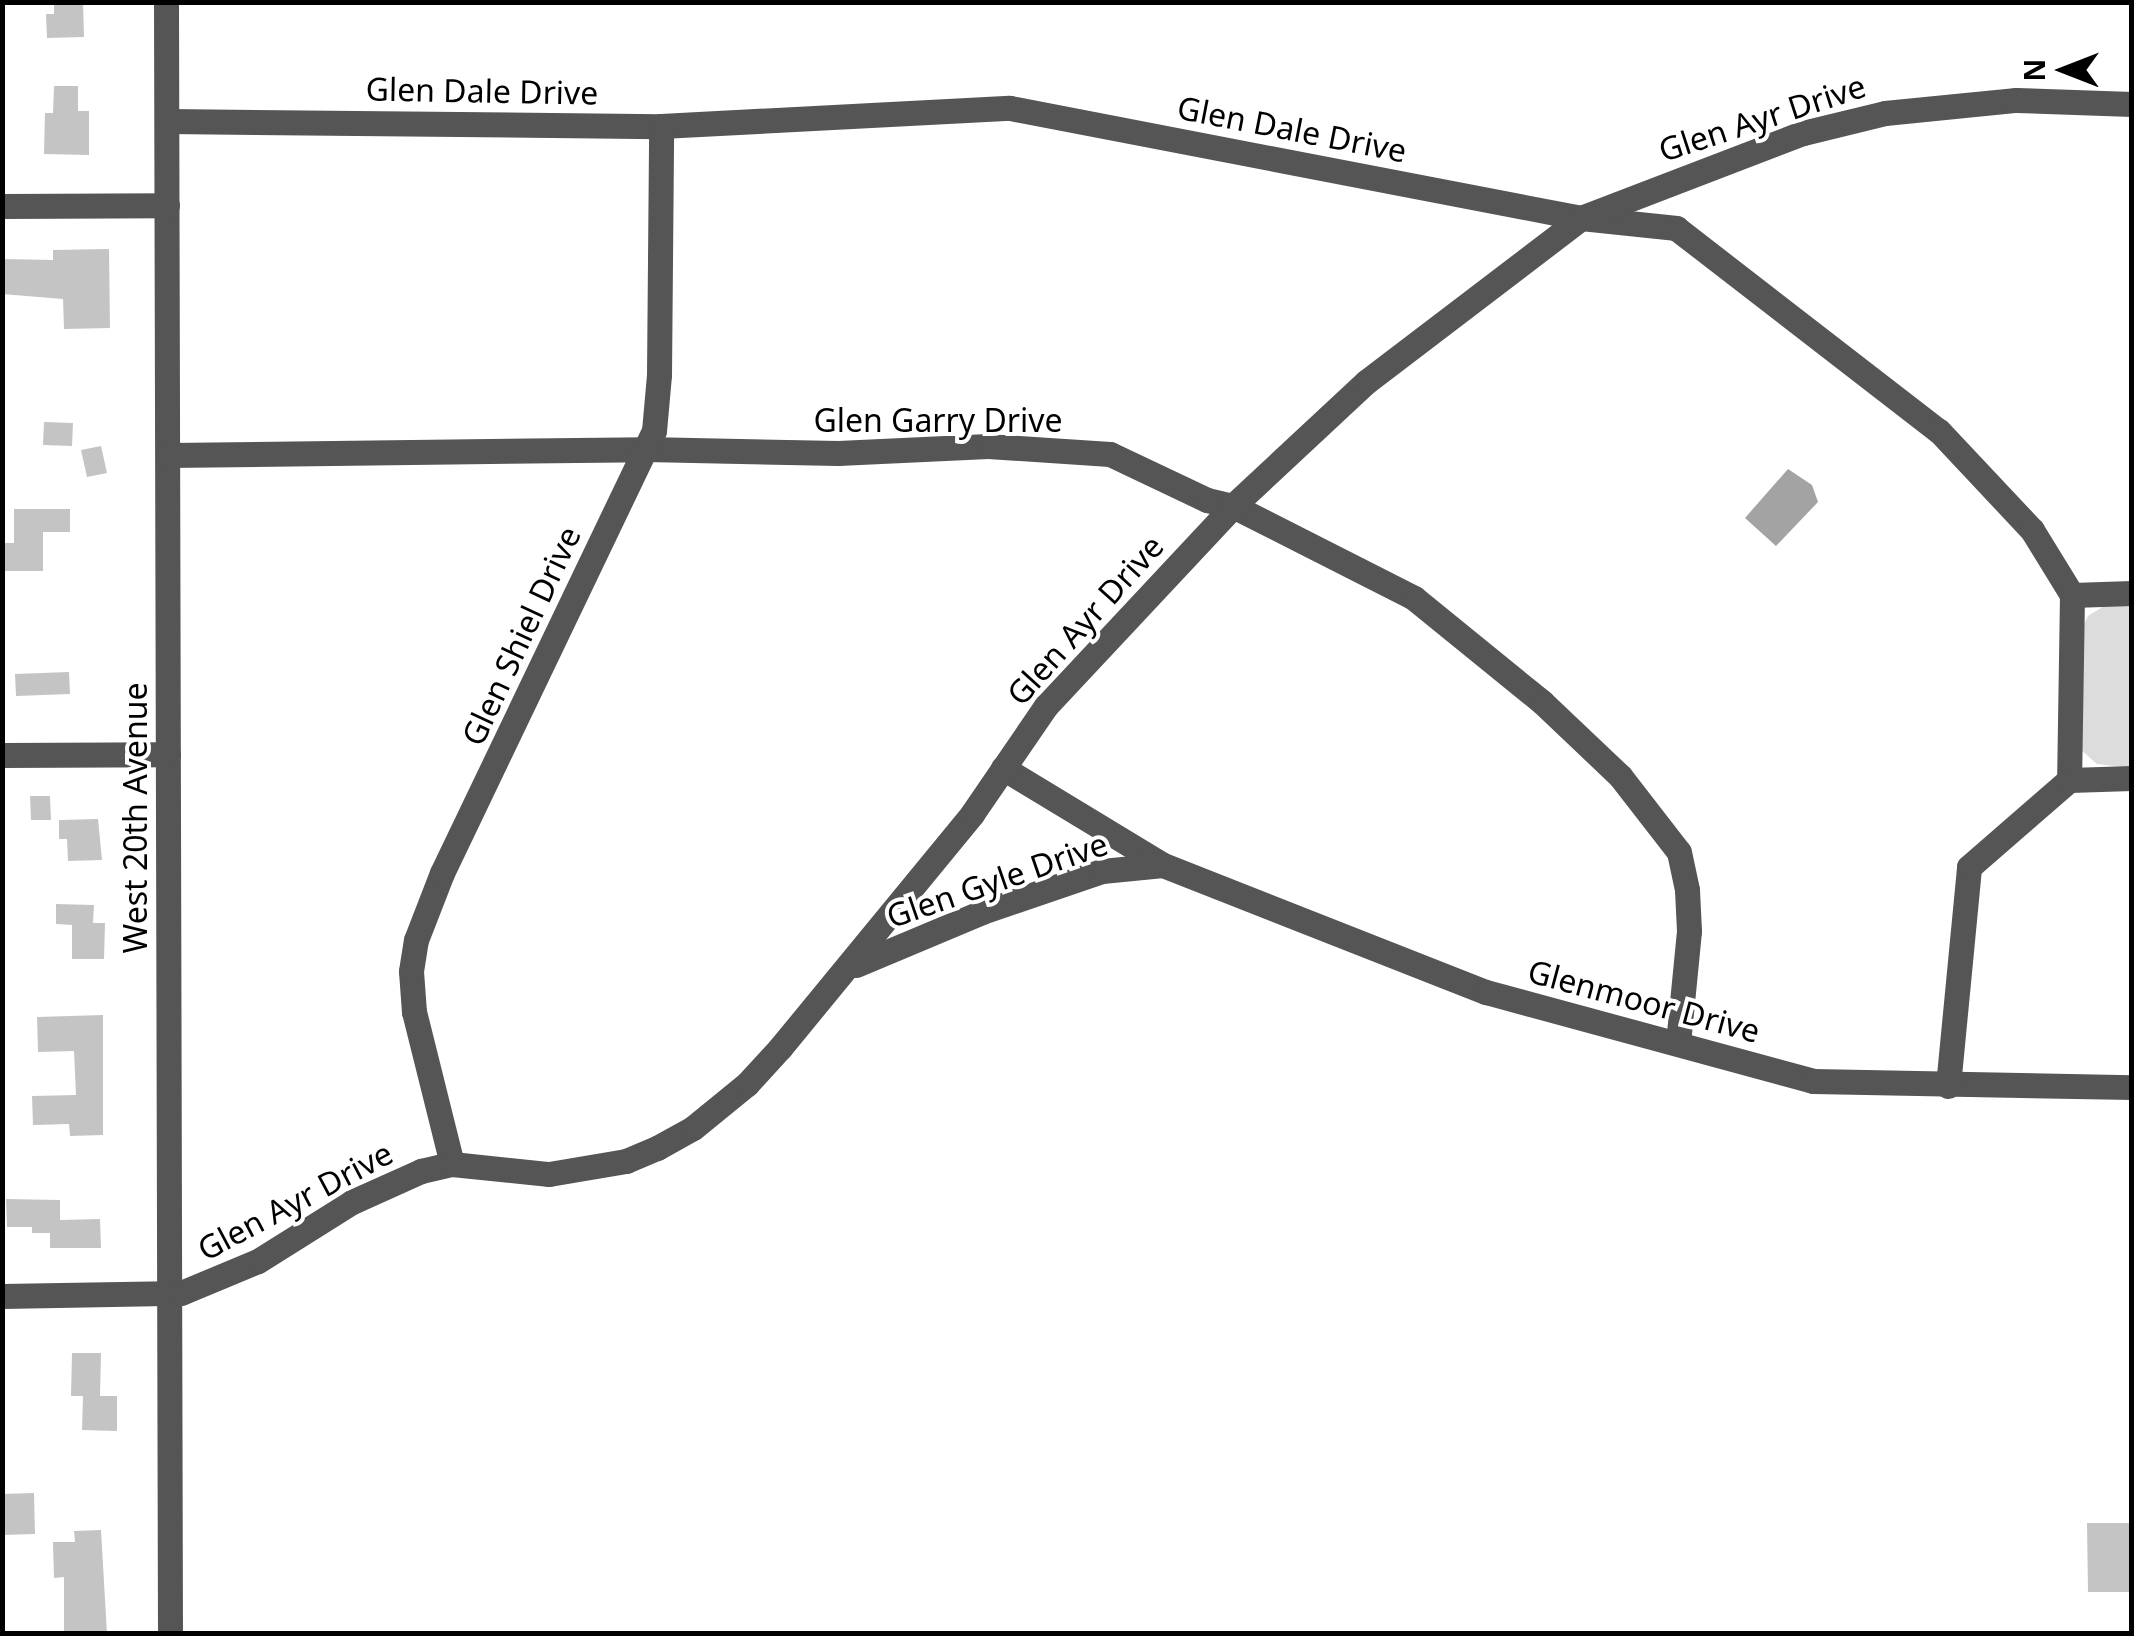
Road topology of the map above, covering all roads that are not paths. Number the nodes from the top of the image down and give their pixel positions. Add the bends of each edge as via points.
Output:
1 (166, 2) edge
2 (2132, 104) edge
3 (167, 121) junction
4 (661, 126) junction
5 (167, 205) junction
6 (2, 206) edge
7 (1581, 218) junction
8 (645, 450) junction
9 (168, 456) junction
10 (1232, 506) junction
11 (2132, 593) edge
12 (2072, 595) junction
13 (168, 754) junction
14 (2, 755) edge
15 (1002, 768) junction
16 (2132, 778) edge
17 (2069, 780) junction
18 (1163, 865) junction
19 (849, 968) junction
20 (1678, 1043) junction
21 (1948, 1086) junction
22 (2132, 1086) edge
23 (452, 1164) junction
24 (2, 1296) edge
25 (170, 1296) junction
26 (170, 1634) edge

1 - 3 street, West 20th Avenue
2 - 7 street, Glen Ayr Drive via 2016,100 1885,113 1804,133
3 - 4 street, Glen Dale Drive
3 - 5 street, West 20th Avenue
4 - 7 street, Glen Dale Drive via 1010,108
4 - 8 street, Glen Shiel Drive via 659,374 654,431
5 - 6 street
5 - 9 street, West 20th Avenue
7 - 10 street, Glen Ayr Drive via 1366,382
7 - 12 street, Glen Dale Drive via 1676,228 1939,432 2032,530
8 - 9 street, Glen Garry Drive
8 - 10 street, Glen Garry Drive via 838,453 988,446 1110,454
8 - 23 street, Glen Shiel Drive via 416,940 414,1012
9 - 13 street, West 20th Avenue
10 - 15 street, Glen Ayr Drive via 1046,706
10 - 20 street, Glen Garry Drive via 1414,598 1620,776 1678,852 1688,890
11 - 12 street
12 - 17 street
13 - 14 street
13 - 25 street, West 20th Avenue
15 - 18 street, Glen Gyle Drive
15 - 19 street, Glen Ayr Drive
16 - 17 street
17 - 21 street via 1969,868
18 - 19 street, Glen Gyle Drive via 1102,871
18 - 20 street, Glenmoor Drive via 1486,992
19 - 23 street, Glen Ayr Drive via 746,1084 657,1148 626,1161 549,1174
20 - 21 street, Glenmoor Drive via 1813,1081
21 - 22 street, Glenmoor Drive
23 - 25 street, Glen Ayr Drive via 388,1184 258,1261
24 - 25 street, Glen Ayr Drive
25 - 26 street, West 20th Avenue

